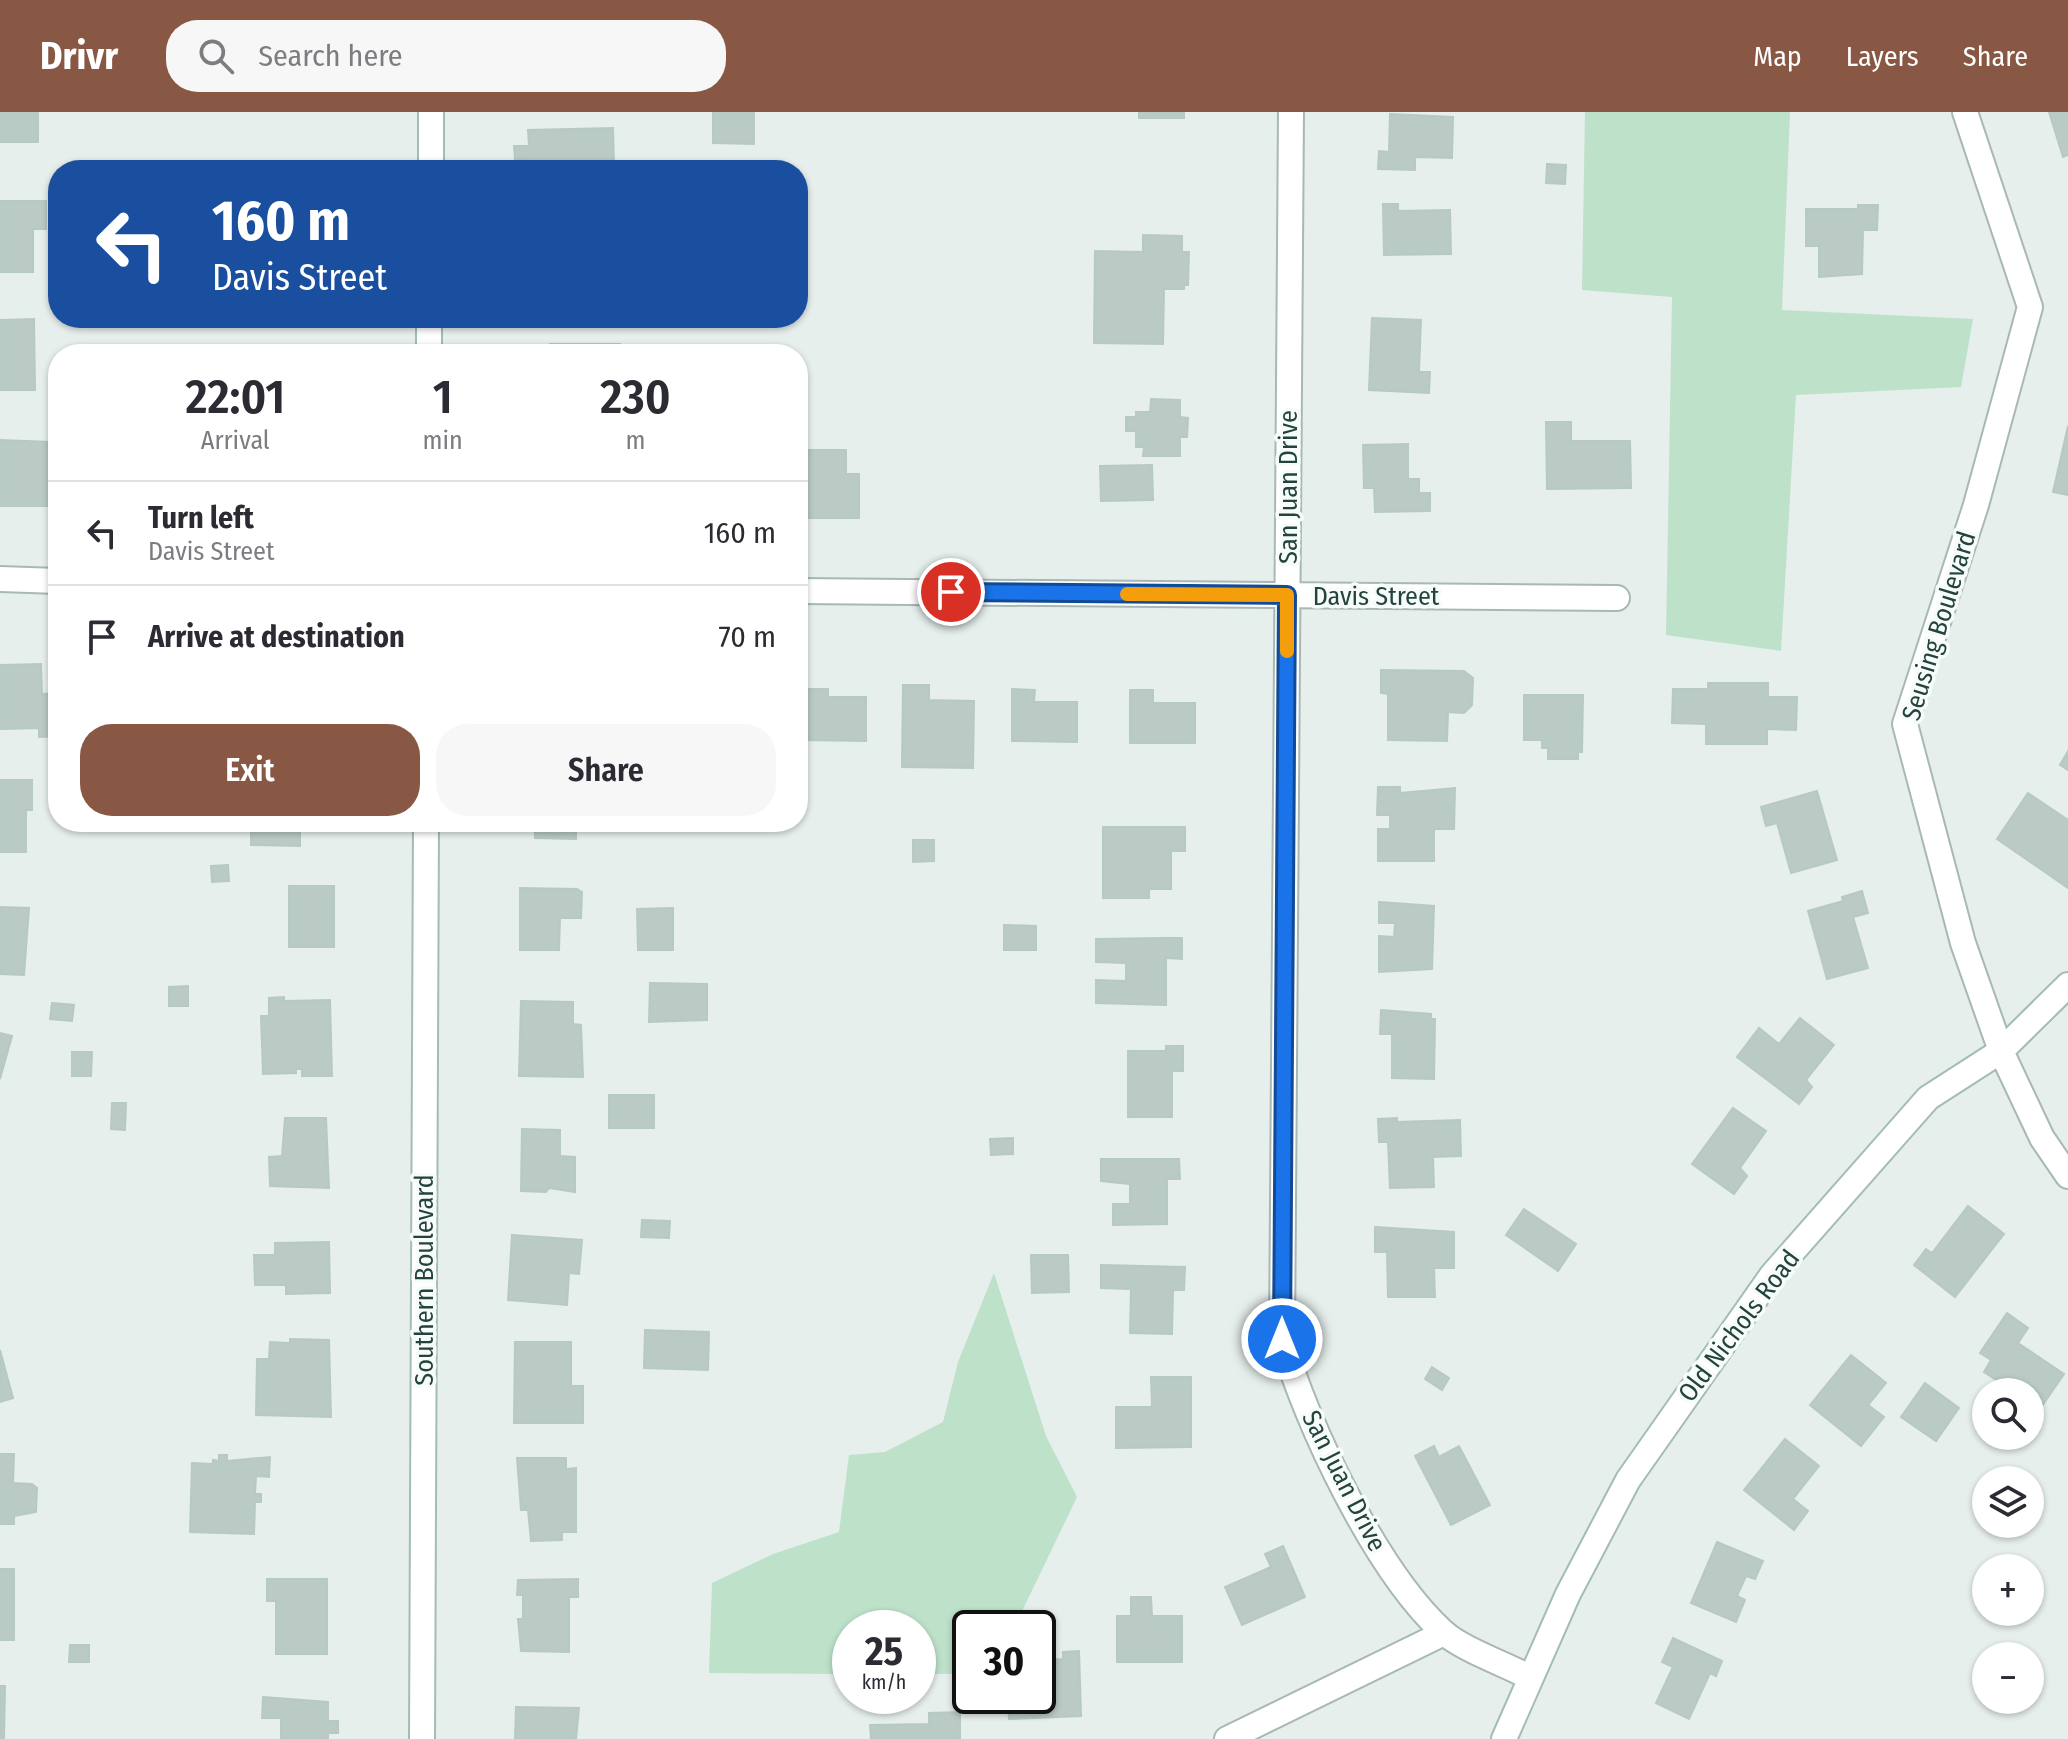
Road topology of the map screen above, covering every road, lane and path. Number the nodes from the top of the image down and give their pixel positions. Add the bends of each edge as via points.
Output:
1 (431, 112) edge
2 (1291, 112) edge
3 (1965, 112) edge
4 (431, 160) edge
5 (0, 579) edge
6 (48, 581) edge
7 (808, 591) edge
8 (1287, 595) junction
9 (1617, 598) dead end
10 (426, 832) edge
11 (2068, 985) edge
12 (2001, 1051) junction
13 (2068, 1176) edge
14 (1444, 1633) junction
15 (1529, 1677) junction
16 (422, 1739) edge
17 (1227, 1739) edge
18 (1504, 1739) edge

1 - 4 street
2 - 8 street, San Juan Drive
3 - 12 street, Seusing Boulevard via 2030,307 1976,505 1905,724 1963,943
5 - 6 street
7 - 8 street, Davis Street
8 - 9 street, Davis Street
8 - 14 street, San Juan Drive via 1282,1339 1295,1384 1383,1561
10 - 16 street, Southern Boulevard
11 - 12 street, Old Nichols Road
12 - 13 street, Seusing Boulevard via 2042,1138
12 - 15 street, Old Nichols Road via 1928,1098 1772,1275 1628,1480
14 - 15 street, San Juan Drive
14 - 17 street
15 - 18 street, Old Nichols Road

